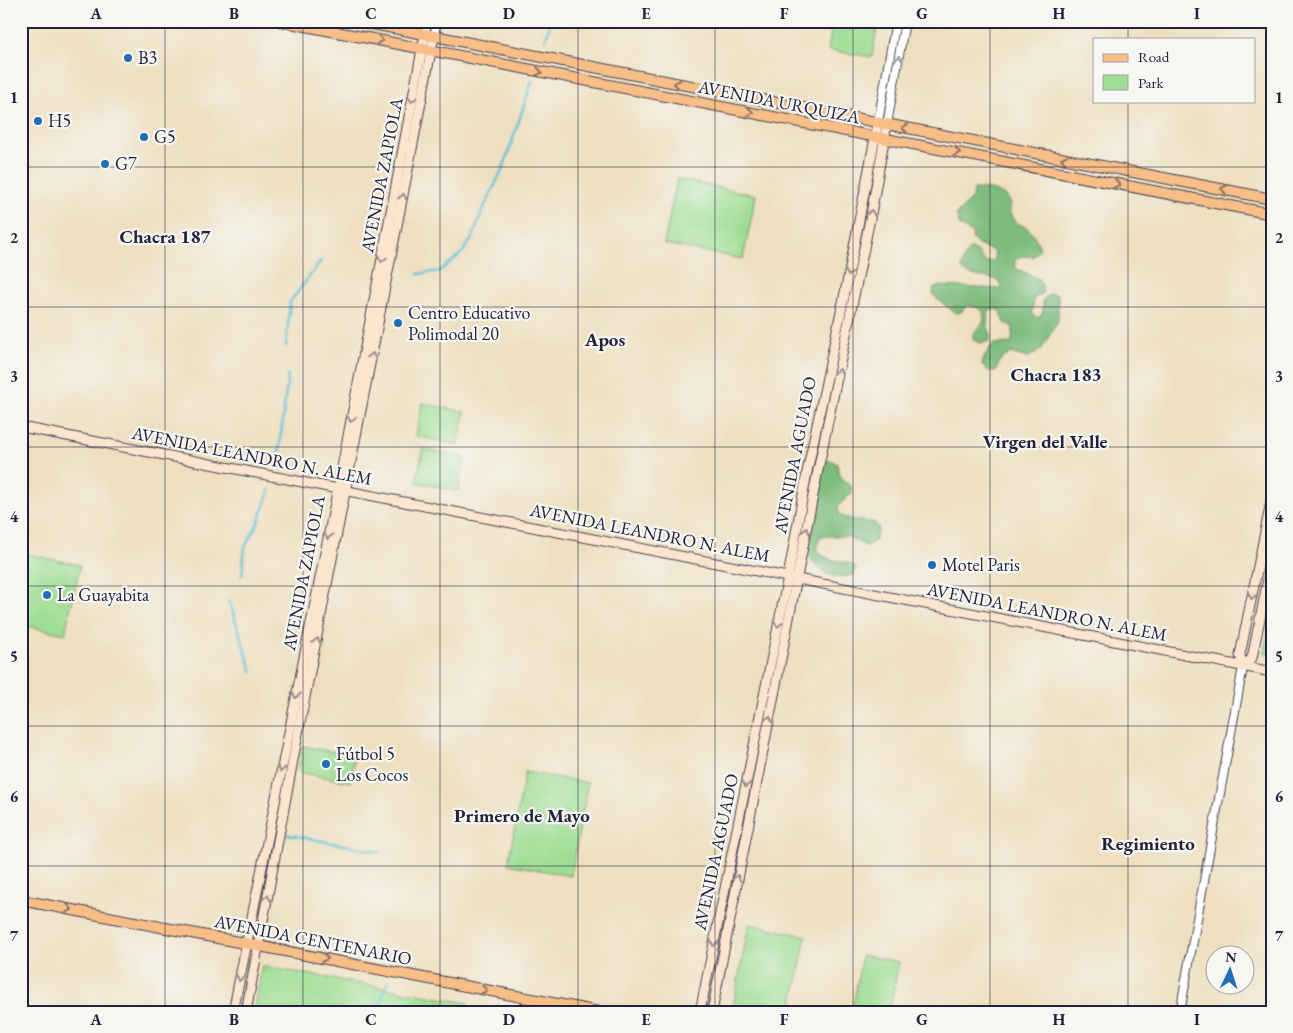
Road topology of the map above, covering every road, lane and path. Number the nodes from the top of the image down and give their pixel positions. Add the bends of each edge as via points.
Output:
1 (280, 21) edge
2 (357, 21) edge
3 (427, 21) edge
4 (437, 21) edge
5 (896, 21) edge
6 (905, 21) edge
7 (429, 35) junction
8 (427, 49) junction
9 (882, 123) junction
10 (880, 138) junction
11 (1272, 199) edge
12 (1272, 214) edge
13 (21, 427) edge
14 (342, 489) junction
15 (1272, 497) edge
16 (1272, 560) edge
17 (792, 578) junction
18 (1243, 667) junction
19 (1272, 672) edge
20 (21, 900) edge
21 (247, 943) junction
22 (260, 946) junction
23 (233, 1012) edge
24 (246, 1012) edge
25 (599, 1012) edge
26 (700, 1012) edge
27 (712, 1012) edge
28 (1180, 1012) edge

1 -> 8 main road, AVENIDA URQUIZA
2 - 7 main road, AVENIDA URQUIZA
3 - 7 street, AVENIDA ZAPIOLA
4 - 7 street, AVENIDA ZAPIOLA
5 - 9 street, AVENIDA AGUADO
9 -> 6 street, AVENIDA AGUADO
7 - 8 main road, AVENIDA ZAPIOLA
9 -> 7 main road, AVENIDA URQUIZA
8 -> 10 main road, AVENIDA URQUIZA
8 - 14 main road, AVENIDA ZAPIOLA
9 - 10 main road, AVENIDA AGUADO
11 -> 9 main road, AVENIDA URQUIZA
10 -> 12 main road, AVENIDA URQUIZA
10 - 17 main road, AVENIDA AGUADO via 808,468
13 - 14 main road, AVENIDA LEANDRO N. ALEM
14 - 17 main road, AVENIDA LEANDRO N. ALEM
14 -> 21 main road, AVENIDA ZAPIOLA via 290,721
22 -> 14 main road, AVENIDA ZAPIOLA
15 -> 18 main road via 1240,655
16 - 18 main road via 1252,658
17 - 18 main road, AVENIDA LEANDRO N. ALEM
17 -> 26 main road, AVENIDA AGUADO
27 -> 17 main road, AVENIDA AGUADO
18 - 19 main road, AVENIDA LEANDRO N. ALEM
18 - 28 street
20 -> 21 main road, AVENIDA CENTENARIO
21 - 22 main road, AVENIDA CENTENARIO
21 -> 23 main road, AVENIDA ZAPIOLA
22 - 24 main road, AVENIDA ZAPIOLA
22 -> 25 main road, AVENIDA CENTENARIO

